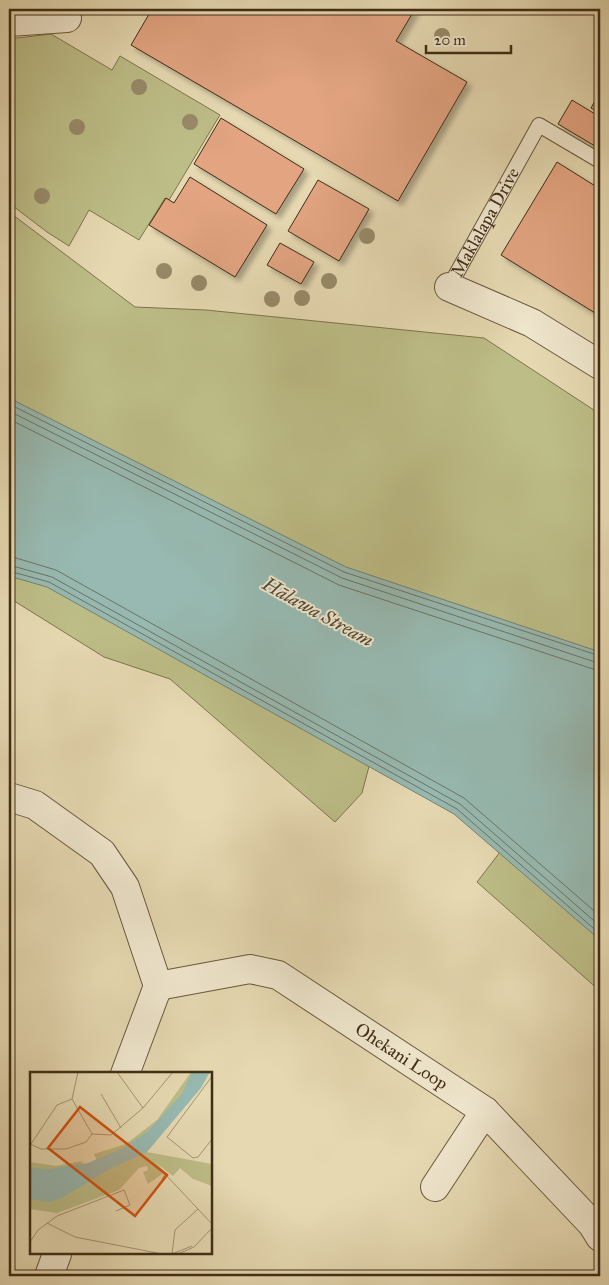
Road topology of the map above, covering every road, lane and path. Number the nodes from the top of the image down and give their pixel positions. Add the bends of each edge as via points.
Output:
1 (66, 18) dead end
2 (9, 22) edge
3 (600, 161) edge
4 (449, 286) joint
5 (600, 365) edge
6 (9, 797) edge
7 (158, 986) junction
8 (125, 1072) edge
9 (485, 1111) junction
10 (435, 1187) dead end
11 (600, 1237) edge
12 (57, 1255) edge
13 (49, 1276) edge

1 - 2 street
3 - 4 lane, Maklalapa Drive via 539,125
4 - 5 street, Maklalapa Drive via 532,323
6 - 7 street via 35,805 102,853 125,887
7 - 8 street
7 - 9 street, Ohekani Loop via 250,969 278,975
9 - 10 street
9 - 11 street, Ohekani Loop via 592,1224
12 - 13 street

